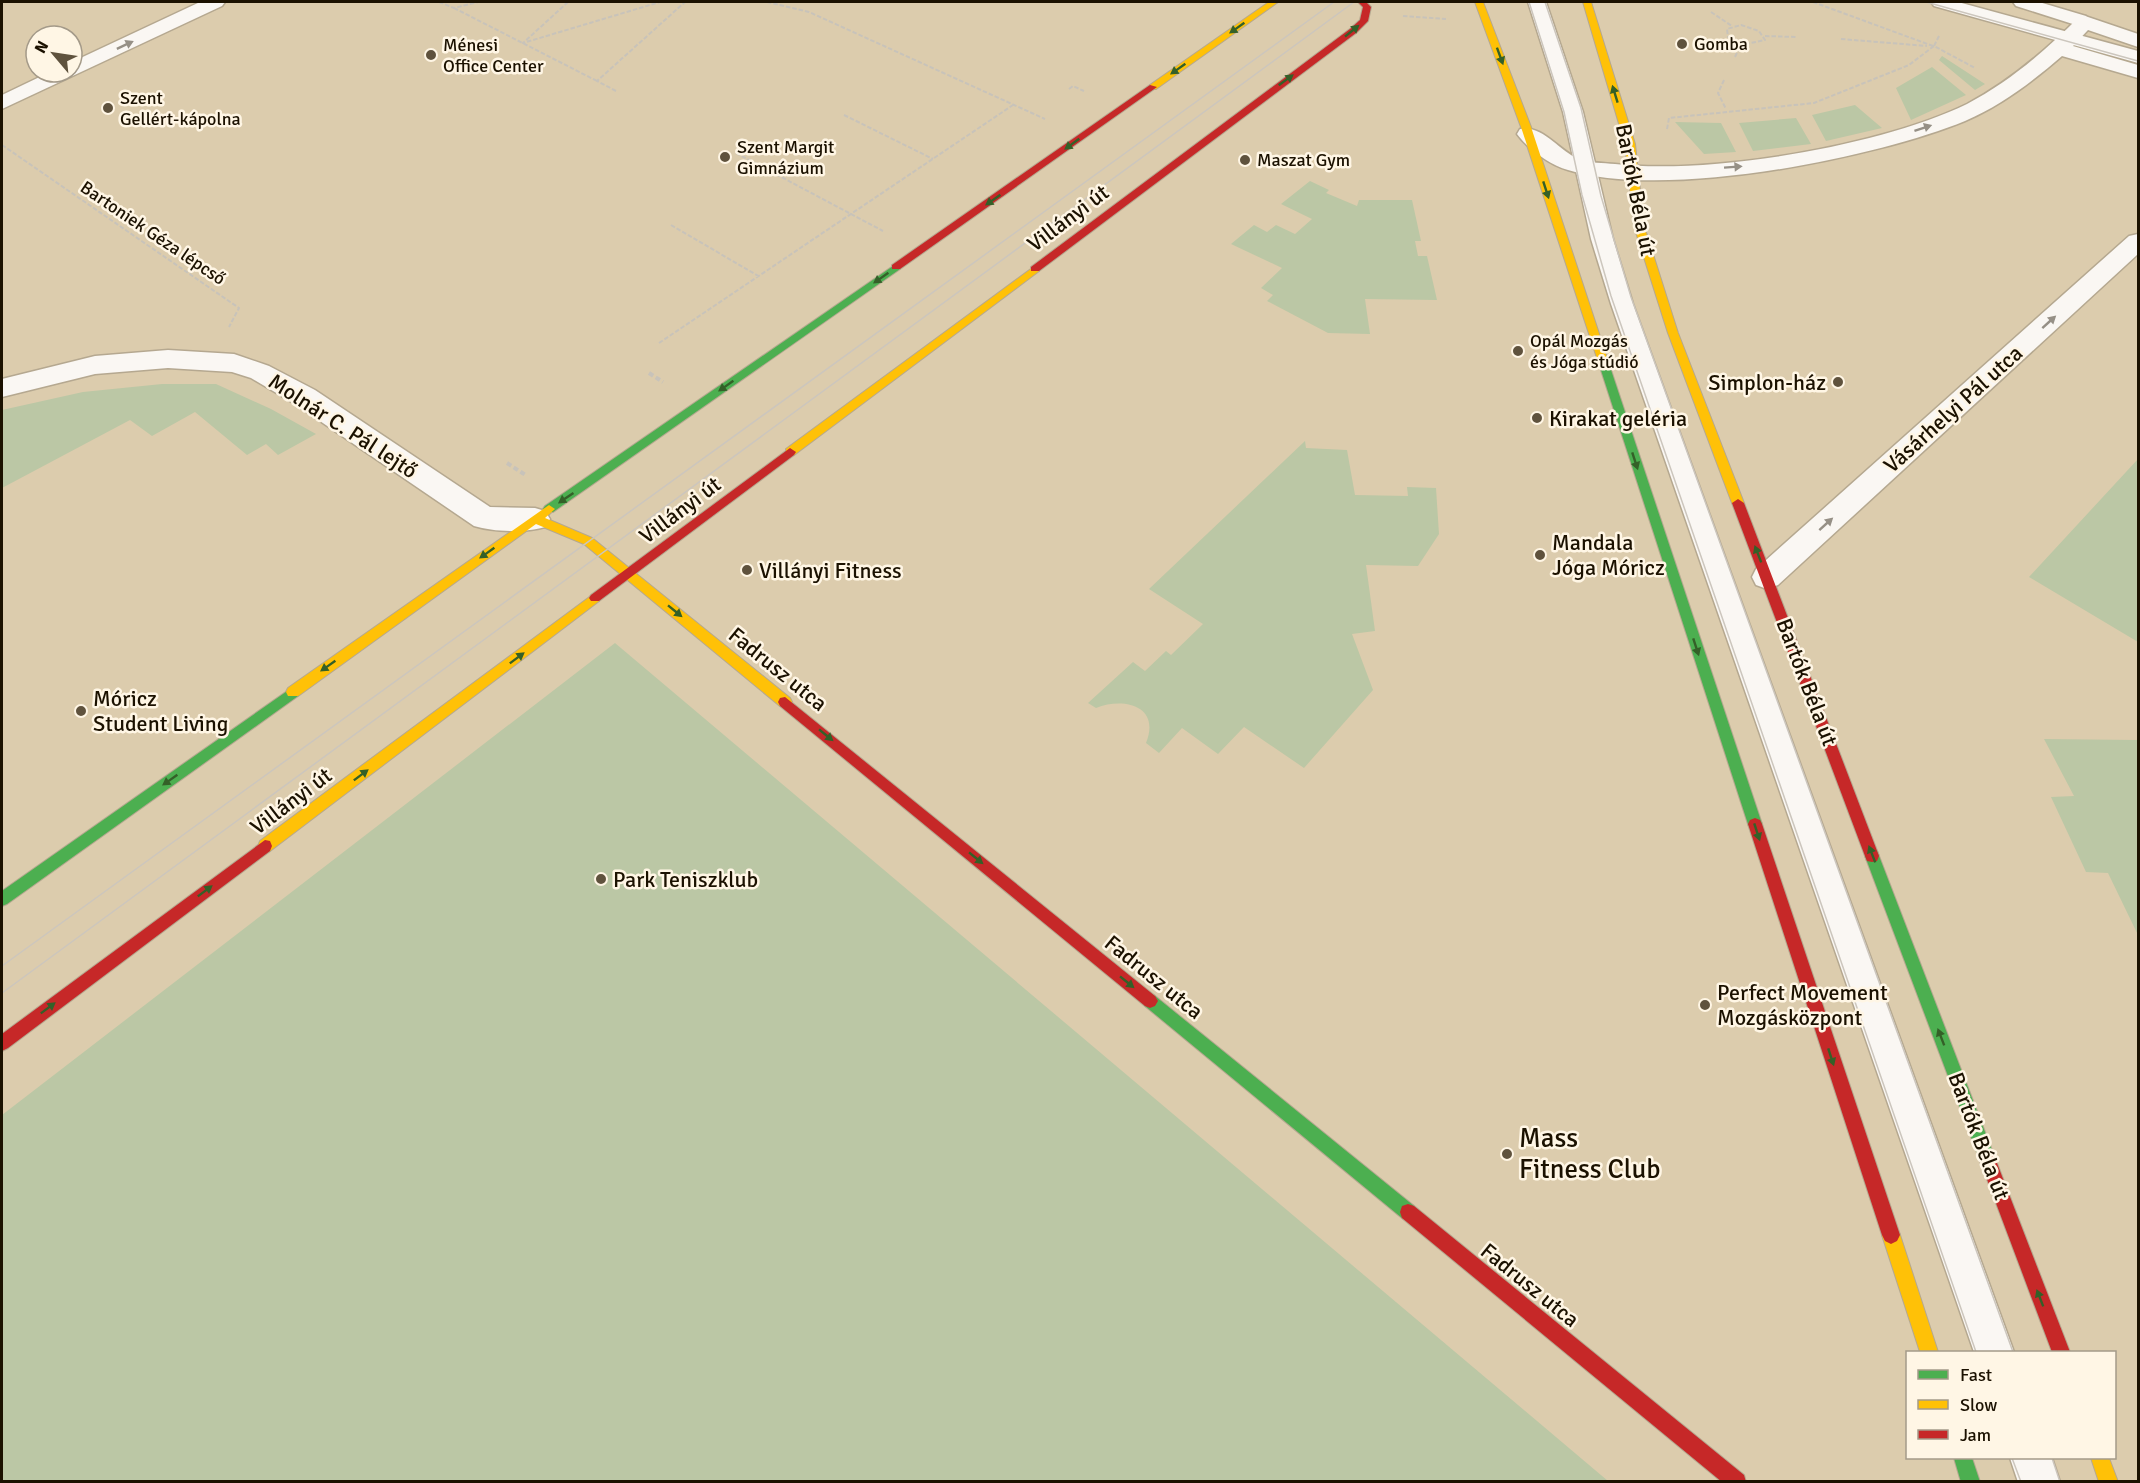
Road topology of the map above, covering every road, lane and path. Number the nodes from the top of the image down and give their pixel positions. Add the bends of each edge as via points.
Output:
1 (215, 2) edge
2 (439, 2) edge
3 (465, 2) edge
4 (478, 2) edge
5 (568, 2) edge
6 (660, 2) edge
7 (685, 2) edge
8 (767, 2) edge
9 (1274, 2) edge
10 (1362, 2) edge
11 (1479, 2) edge
12 (1538, 2) edge
13 (1587, 2) edge
14 (1813, 2) edge
15 (1940, 2) edge
16 (2022, 2) edge
17 (167, 4) dead end
18 (454, 8) junction
19 (194, 12) junction
20 (1711, 12) dead end
21 (1402, 16) dead end
22 (1452, 19) dead end
23 (2085, 22) junction
24 (1732, 26) junction
25 (1765, 36) junction
26 (1796, 37) dead end
27 (2135, 37) edge
28 (1841, 39) dead end
29 (523, 43) junction
30 (2065, 43) junction
31 (1741, 44) junction
32 (1934, 46) junction
33 (1735, 57) dead end
34 (2139, 57) edge
35 (84, 64) edge
36 (2139, 72) edge
37 (1724, 80) dead end
38 (597, 81) junction
39 (42, 84) edge
40 (1069, 89) dead end
41 (1079, 89) dead end
42 (616, 91) dead end
43 (2, 103) edge
44 (1014, 105) junction
45 (1726, 110) junction
46 (844, 115) dead end
47 (1052, 122) dead end
48 (1528, 134) junction
49 (1666, 135) dead end
50 (2, 145) edge
51 (736, 153) dead end
52 (934, 159) junction
53 (1585, 167) junction
54 (1634, 171) junction
55 (852, 214) junction
56 (671, 225) dead end
57 (888, 233) dead end
58 (2139, 241) edge
59 (760, 277) junction
60 (659, 343) dead end
61 (206, 359) junction
62 (649, 373) dead end
63 (666, 384) dead end
64 (2, 388) edge
65 (507, 463) dead end
66 (530, 478) dead end
67 (535, 519) junction
68 (629, 574) junction
69 (1767, 577) junction
70 (2, 899) edge
71 (2, 1043) edge
72 (1928, 1351) edge
73 (1993, 1351) edge
74 (2060, 1351) edge
75 (1963, 1459) edge
76 (2031, 1459) edge
77 (2100, 1459) edge
78 (1737, 1482) edge
79 (1971, 1482) edge
80 (2039, 1482) edge
81 (2109, 1482) edge

1 - 19 street
2 - 18 path
3 - 18 path
4 - 18 path
5 - 29 path
6 - 29 path
7 - 38 path
8 - 44 path via 809,12
9 -> 67 street
68 -> 10 street, Villányi út via 1359,26 1366,15 1367,7
11 -> 48 street
12 - 53 lane, Bartók Béla út via 1571,104
54 -> 13 street, Bartók Béla út via 1630,144
14 - 32 path
15 - 30 lane
16 - 23 lane
17 - 19 street
18 - 29 path
35 -> 19 street
20 - 24 path
21 - 22 path
23 - 27 street
23 - 30 street
24 - 25 path via 1751,27
24 - 31 path via 1726,33 1728,37
25 - 26 path
25 - 31 path via 1760,44
28 - 32 path
29 - 38 path
30 - 34 lane
30 - 36 street
54 -> 30 street via 1751,165 1892,138 1957,116 2004,91
31 - 33 path
32 - 45 path via 1909,65 1814,103
37 - 45 path via 1718,93
38 - 42 path
39 - 43 street
40 - 41 path
44 - 47 path
44 - 52 path
45 - 49 path via 1670,118
46 - 52 path
48 - 53 street via 1549,151
48 -> 72 street
50 - 61 path, Bartoniek Géza lépcső via 238,308
51 - 55 path
52 - 55 path
53 - 54 street
53 - 73 lane, Bartók Béla út via 1622,304
69 -> 54 street, Bartók Béla út via 1673,333 1639,226
55 - 57 path
55 - 59 path
56 - 59 path
69 -> 58 street, Vásárhelyi Pál utca
59 - 60 path
61 - 64 street, Molnár C. Pál lejtő via 95,365
61 - 67 street, Molnár C. Pál lejtő via 260,372 305,397 484,518
62 - 63 path
65 - 66 path
67 - 68 street, Fadrusz utca via 588,541
67 -> 70 street
71 -> 68 street, Villányi út
68 -> 78 street, Fadrusz utca
74 -> 69 street, Bartók Béla út
75 - 79 street
76 - 80 lane
77 - 81 street

